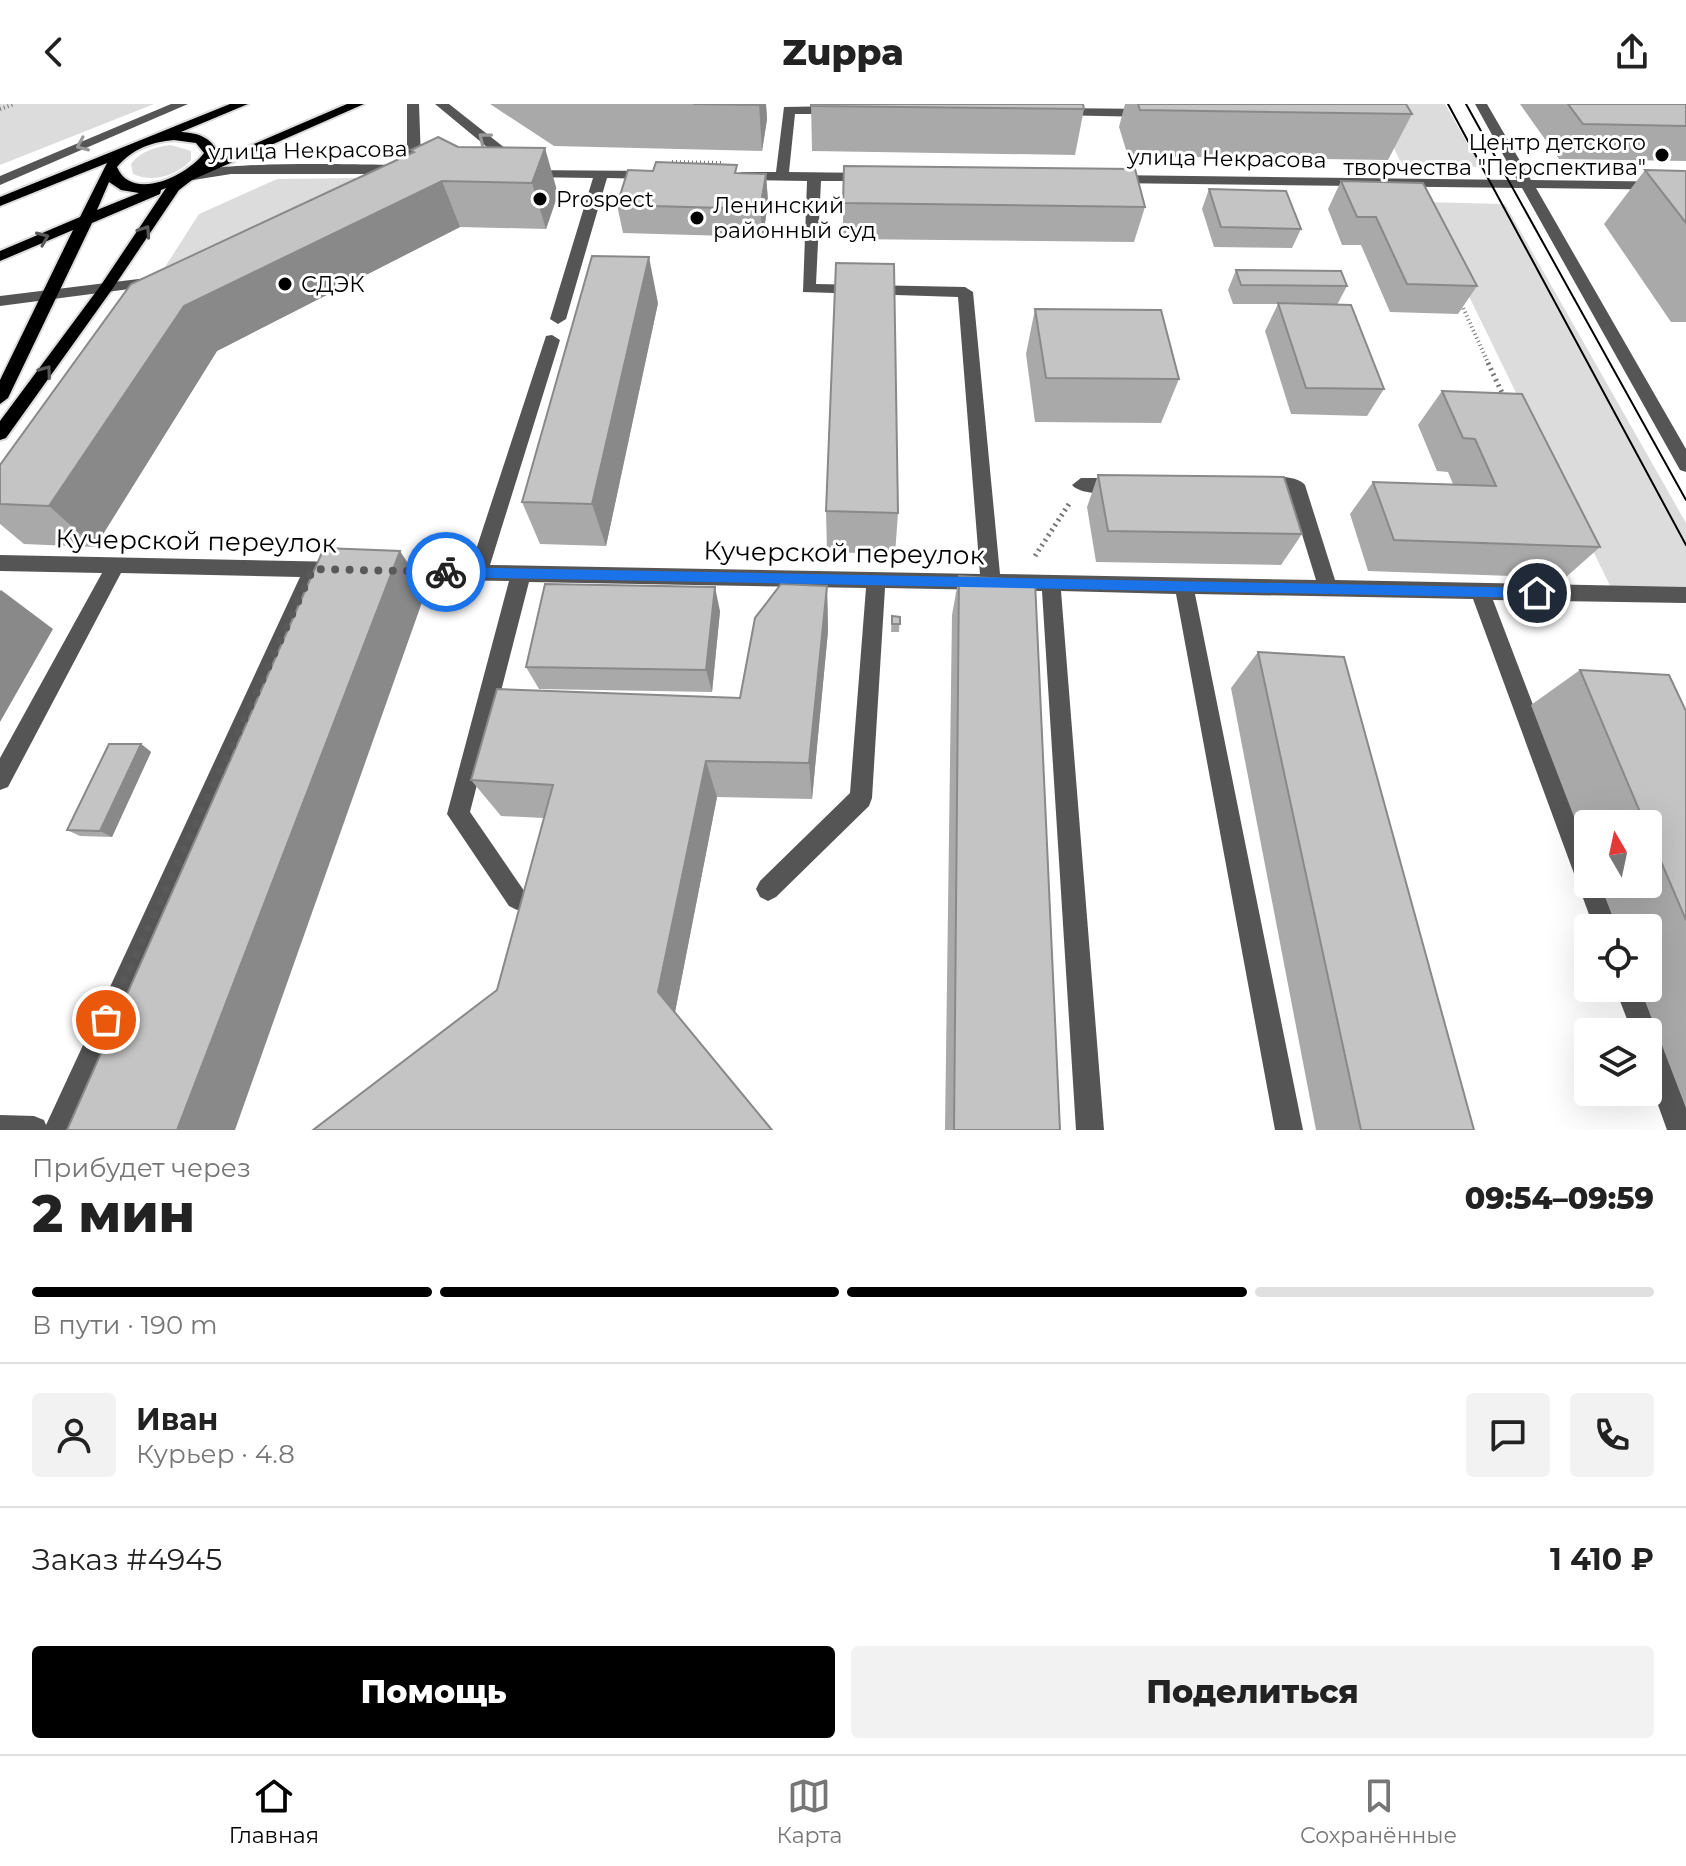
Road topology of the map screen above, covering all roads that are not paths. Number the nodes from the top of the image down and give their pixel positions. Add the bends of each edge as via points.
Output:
1 (182, 104) edge
2 (242, 104) edge
3 (326, 104) edge
4 (358, 104) edge
5 (413, 104) edge
6 (441, 104) edge
7 (1481, 104) edge
8 (852, 111) dead end
9 (1042, 112) edge
10 (1168, 113) edge
11 (153, 115) junction
12 (147, 141) junction
13 (131, 148) junction
14 (231, 158) junction
15 (111, 168) junction
16 (417, 169) junction
17 (497, 172) edge
18 (527, 173) junction
19 (601, 174) junction
20 (676, 175) edge
21 (722, 176) edge
22 (782, 176) junction
23 (814, 176) junction
24 (878, 177) edge
25 (1101, 179) edge
26 (180, 180) junction
27 (0, 181) edge
28 (386, 182) edge
29 (1528, 183) junction
30 (1686, 186) edge
31 (0, 202) edge
32 (86, 220) junction
33 (0, 256) edge
34 (175, 279) edge
35 (106, 288) junction
36 (48, 295) junction
37 (0, 301) edge
38 (558, 319) dead end
39 (552, 340) dead end
40 (0, 398) edge
41 (0, 434) edge
42 (1686, 465) edge
43 (1081, 485) road end
44 (1142, 485) edge
45 (1234, 485) edge
46 (0, 563) edge
47 (116, 565) junction
48 (313, 569) junction
49 (478, 572) junction
50 (521, 573) junction
51 (991, 576) junction
52 (876, 580) junction
53 (1051, 583) junction
54 (1184, 586) junction
55 (1328, 589) junction
56 (1480, 591) junction
57 (1686, 595) edge
58 (0, 780) edge
59 (1574, 842) edge
60 (768, 889) dead end
61 (517, 898) dead end
62 (1662, 1079) edge
63 (0, 1129) edge
64 (34, 1130) edge
65 (57, 1130) edge
66 (1090, 1130) edge
67 (1289, 1130) edge
68 (1681, 1130) edge

1 - 11 street
2 - 12 main road
3 - 14 main road via 281,124
4 - 14 main road
5 - 16 street
18 -> 6 street
7 - 29 street
8 - 22 street via 789,110
9 - 10 street
11 - 13 street
11 -> 27 street
12 - 13 main road
12 - 26 main road via 192,137 210,146 207,162
13 - 15 main road
13 - 31 main road
14 - 26 main road
15 - 26 main road via 111,176 127,187
15 - 32 main road
16 - 26 street, улица Некрасова via 273,168
16 - 28 street
17 - 18 street
18 - 19 street
19 - 20 street
19 - 38 street
21 - 22 street
22 - 23 street
23 - 24 street
23 - 51 street via 808,289 965,292
25 - 29 street, улица Некрасова
26 - 32 main road
35 -> 26 main road
29 - 30 street, улица Некрасова
29 - 42 street
33 -> 32 main road
32 - 36 main road
34 - 35 street
35 - 36 street
41 -> 35 main road
36 - 37 street
36 - 40 main road
39 - 49 street
43 - 44 street
45 - 55 street via 1296,485
46 - 47 street, Кучерской переулок
47 - 48 street, Кучерской переулок
47 - 58 street
48 - 49 street, Кучерской переулок
48 - 65 street
49 - 50 street, Кучерской переулок
50 - 52 street, Кучерской переулок
50 - 61 street via 458,814
51 - 52 street, Кучерской переулок
51 - 53 street, Кучерской переулок
52 - 60 street via 861,798
53 - 54 street, Кучерской переулок
53 - 66 street
54 - 55 street, Кучерской переулок
54 - 67 street
55 - 56 street, Кучерской переулок
56 - 57 street, Кучерской переулок
56 - 59 street
62 - 68 street
63 - 64 street

